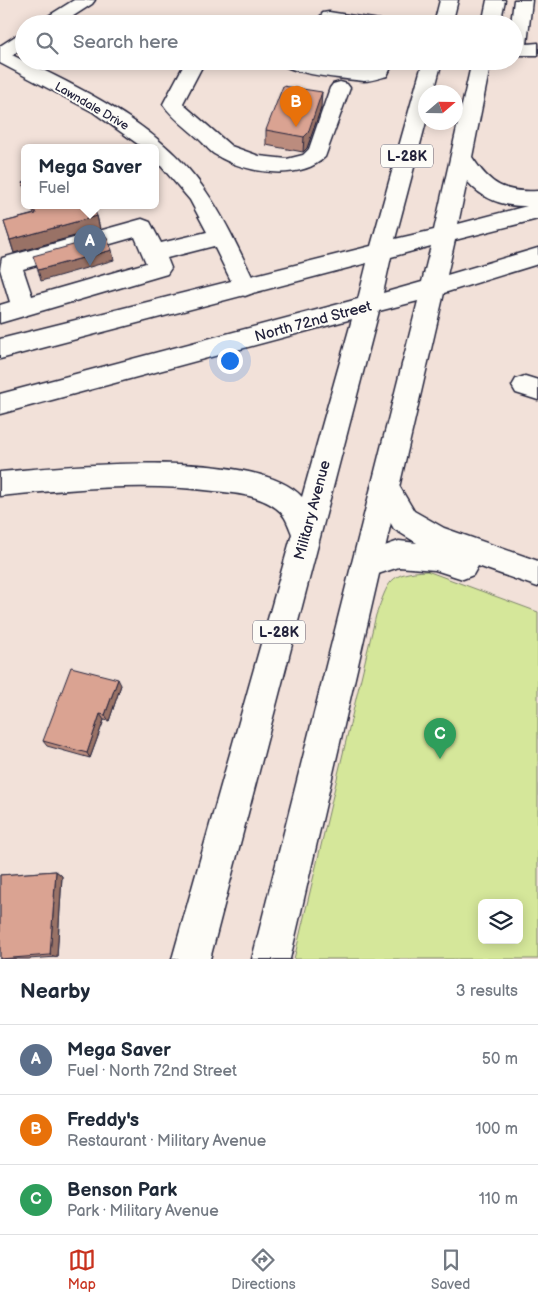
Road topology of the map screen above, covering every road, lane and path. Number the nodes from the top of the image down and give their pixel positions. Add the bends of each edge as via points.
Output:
1 (86, 0) edge
2 (450, 0) edge
3 (496, 0) edge
4 (528, 2) edge
5 (62, 15) edge
6 (446, 15) edge
7 (493, 15) edge
8 (523, 24) edge
9 (15, 45) edge
10 (538, 49) edge
11 (523, 50) edge
12 (0, 55) edge
13 (15, 63) edge
14 (28, 70) edge
15 (191, 70) edge
16 (328, 70) edge
17 (381, 70) edge
18 (430, 70) edge
19 (480, 70) edge
20 (344, 91) dead end
21 (152, 144) edge
22 (159, 150) edge
23 (461, 157) junction
24 (538, 198) edge
25 (538, 211) edge
26 (444, 235) junction
27 (221, 237) junction
28 (381, 251) junction
29 (154, 254) junction
30 (538, 256) edge
31 (92, 261) junction
32 (66, 268) junction
33 (245, 287) junction
34 (433, 288) junction
35 (368, 306) junction
36 (23, 308) junction
37 (0, 314) edge
38 (0, 350) edge
39 (0, 404) edge
40 (0, 484) edge
41 (385, 487) junction
42 (306, 533) junction
43 (366, 566) junction
44 (538, 574) edge
45 (538, 589) edge
46 (191, 959) edge
47 (271, 959) edge

1 - 5 main road
2 - 6 main road
3 - 7 main road
4 - 8 main road
9 - 12 main road
10 - 11 main road
12 - 13 main road, Lawndale Drive
14 - 21 main road, Lawndale Drive via 100,108
15 - 20 main road via 173,104 238,166 282,176 306,173 322,164
16 - 17 main road via 366,75
18 - 28 main road, Military Avenue / L-28K
19 - 23 main road
22 - 27 main road, Lawndale Drive via 200,197
23 - 24 main road via 470,173 491,192 517,199
23 - 26 main road
25 - 26 main road
26 - 28 main road
26 - 34 main road
27 - 29 main road
27 - 33 main road, Lawndale Drive
28 - 33 main road
28 - 35 main road, Military Avenue / L-28K
29 - 31 main road via 159,268
29 - 31 main road via 142,227
30 - 34 main road, North 72nd Street
31 - 32 main road
31 - 32 main road
32 - 36 main road
32 - 36 main road via 10,264
33 - 38 main road
34 - 35 main road, North 72nd Street
34 - 41 main road
35 - 39 main road, North 72nd Street
35 - 42 main road, Military Avenue / L-28K
36 - 37 main road
40 - 42 main road via 140,473 235,482 269,489 288,501
41 - 43 main road
41 - 44 main road via 404,520 435,538
42 - 46 main road, Military Avenue / L-28K
43 - 45 main road via 399,554 435,557
43 - 47 main road

